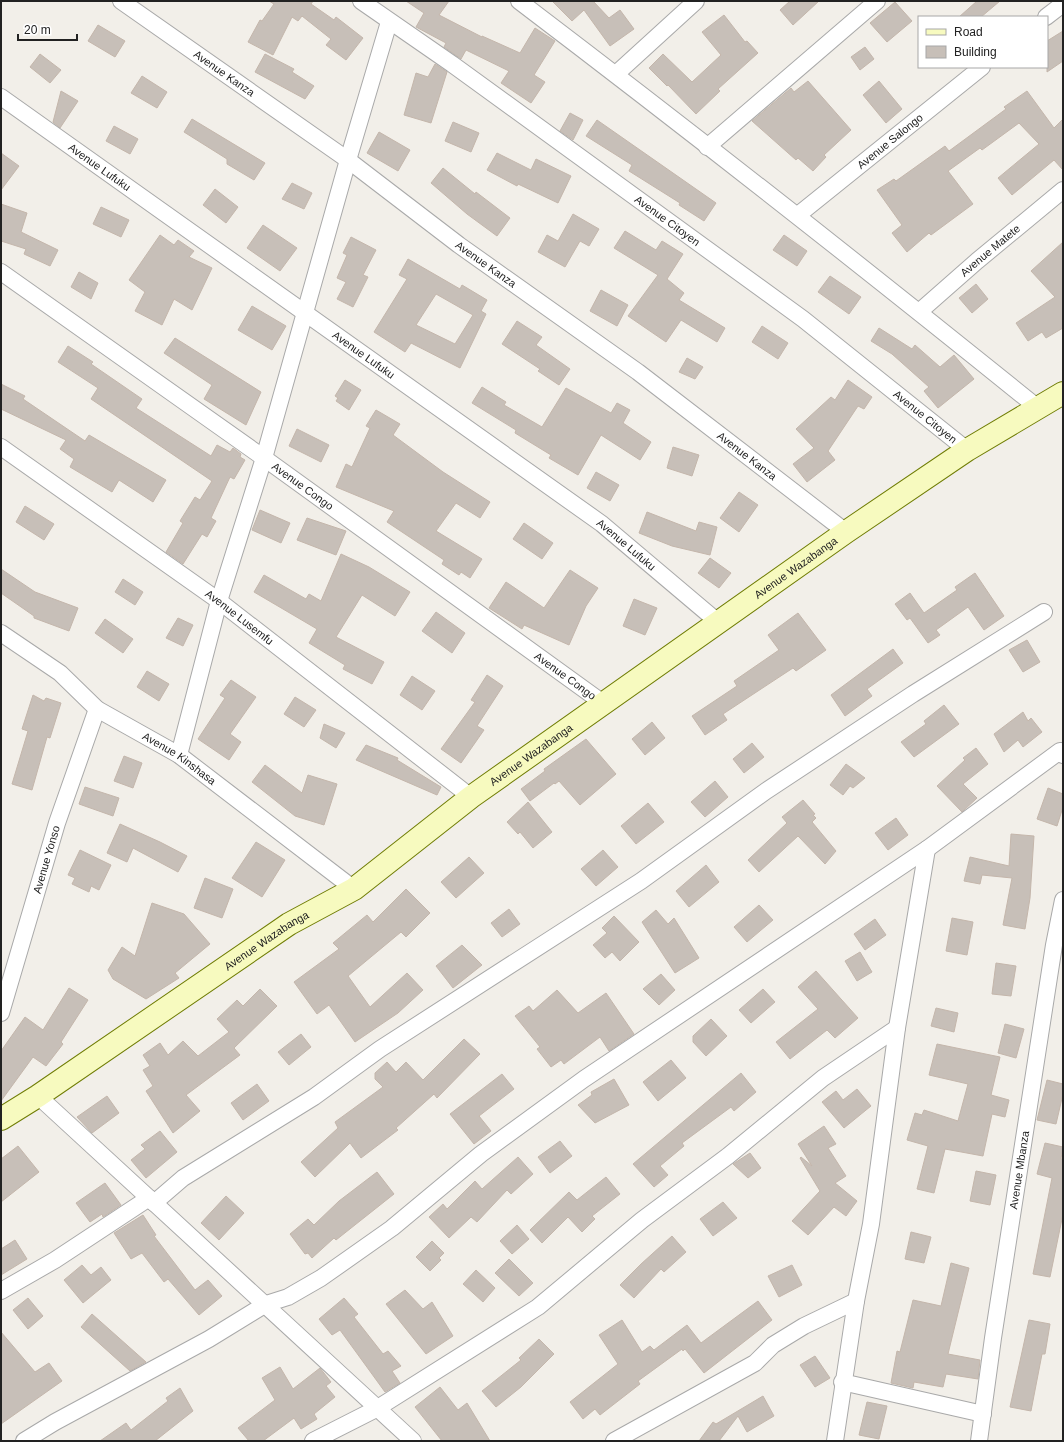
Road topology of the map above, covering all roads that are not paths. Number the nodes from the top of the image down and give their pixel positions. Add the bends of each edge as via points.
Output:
1 (121, 1) edge
2 (361, 1) edge
3 (519, 1) edge
4 (696, 1) edge
5 (877, 1) edge
6 (1063, 4) edge
7 (1047, 16) edge
8 (389, 22) junction
9 (981, 68) edge
10 (616, 74) junction
11 (1, 97) edge
12 (707, 147) junction
13 (348, 160) junction
14 (1063, 190) edge
15 (798, 215) junction
16 (1, 272) edge
17 (919, 312) junction
18 (305, 313) junction
19 (1063, 393) edge
20 (1038, 408) junction
21 (1, 447) edge
22 (967, 450) junction
23 (264, 458) junction
24 (846, 532) junction
25 (219, 601) junction
26 (1044, 612) dead end
27 (718, 622) junction
28 (1, 633) edge
29 (603, 704) junction
30 (98, 709) junction
31 (1061, 753) edge
32 (179, 755) junction
33 (471, 797) junction
34 (927, 849) junction
35 (354, 889) junction
36 (1063, 900) edge
37 (1, 1013) edge
38 (897, 1028) junction
39 (38, 1096) junction
40 (1, 1119) edge
41 (151, 1200) junction
42 (1, 1290) edge
43 (856, 1301) junction
44 (266, 1304) junction
45 (842, 1382) junction
46 (376, 1409) junction
47 (983, 1414) junction
48 (24, 1441) edge
49 (313, 1441) edge
50 (413, 1441) edge
51 (614, 1441) edge
52 (835, 1441) edge
53 (979, 1441) edge

1 - 13 street, Avenue Kanza
2 - 8 street, Avenue Citoyen
3 - 10 street
4 - 10 street
5 - 12 street
6 - 7 street
8 - 13 street
8 - 22 street, Avenue Citoyen via 452,64 803,319
9 - 15 street, Avenue Salongo
10 - 12 street
11 - 18 street, Avenue Lufuku
12 - 15 street
13 - 18 street
13 - 24 street, Avenue Kanza via 459,245 638,372
14 - 17 street, Avenue Matete
15 - 17 street
16 - 23 street, Avenue Congo
17 - 20 street
18 - 23 street
18 - 27 street, Avenue Lufuku via 602,524
19 - 20 main road, Avenue Wazabanga
20 - 22 main road, Avenue Wazabanga
21 - 25 street, Avenue Lusemfu
22 - 24 main road, Avenue Wazabanga
23 - 25 street
23 - 29 street, Avenue Congo
24 - 27 main road, Avenue Wazabanga
25 - 32 street
25 - 33 street, Avenue Lusemfu
26 - 41 street via 766,791 641,881 380,1049 314,1097
27 - 29 main road, Avenue Wazabanga
28 - 30 street, Avenue Kinshasa via 60,672
29 - 33 main road, Avenue Wazabanga
30 - 32 street, Avenue Kinshasa
30 - 37 street, Avenue Yonso via 58,823
31 - 34 street
32 - 35 street, Avenue Kinshasa
33 - 35 main road, Avenue Wazabanga
34 - 38 street
34 - 44 street via 584,1079 481,1154 392,1228 321,1278 288,1297
35 - 39 main road, Avenue Wazabanga via 290,924
36 - 47 street, Avenue Mbanza via 1022,1149
38 - 43 street via 871,1224
38 - 46 street via 823,1078 728,1156 642,1220 538,1307
39 - 40 main road, Avenue Wazabanga
39 - 41 street
41 - 42 street via 55,1260
41 - 44 street
43 - 45 street
43 - 51 street via 804,1326 773,1345 755,1363
44 - 46 street
44 - 48 street via 209,1339
45 - 47 street
45 - 52 street
46 - 49 street
46 - 50 street
47 - 53 street, Avenue Mbanza

